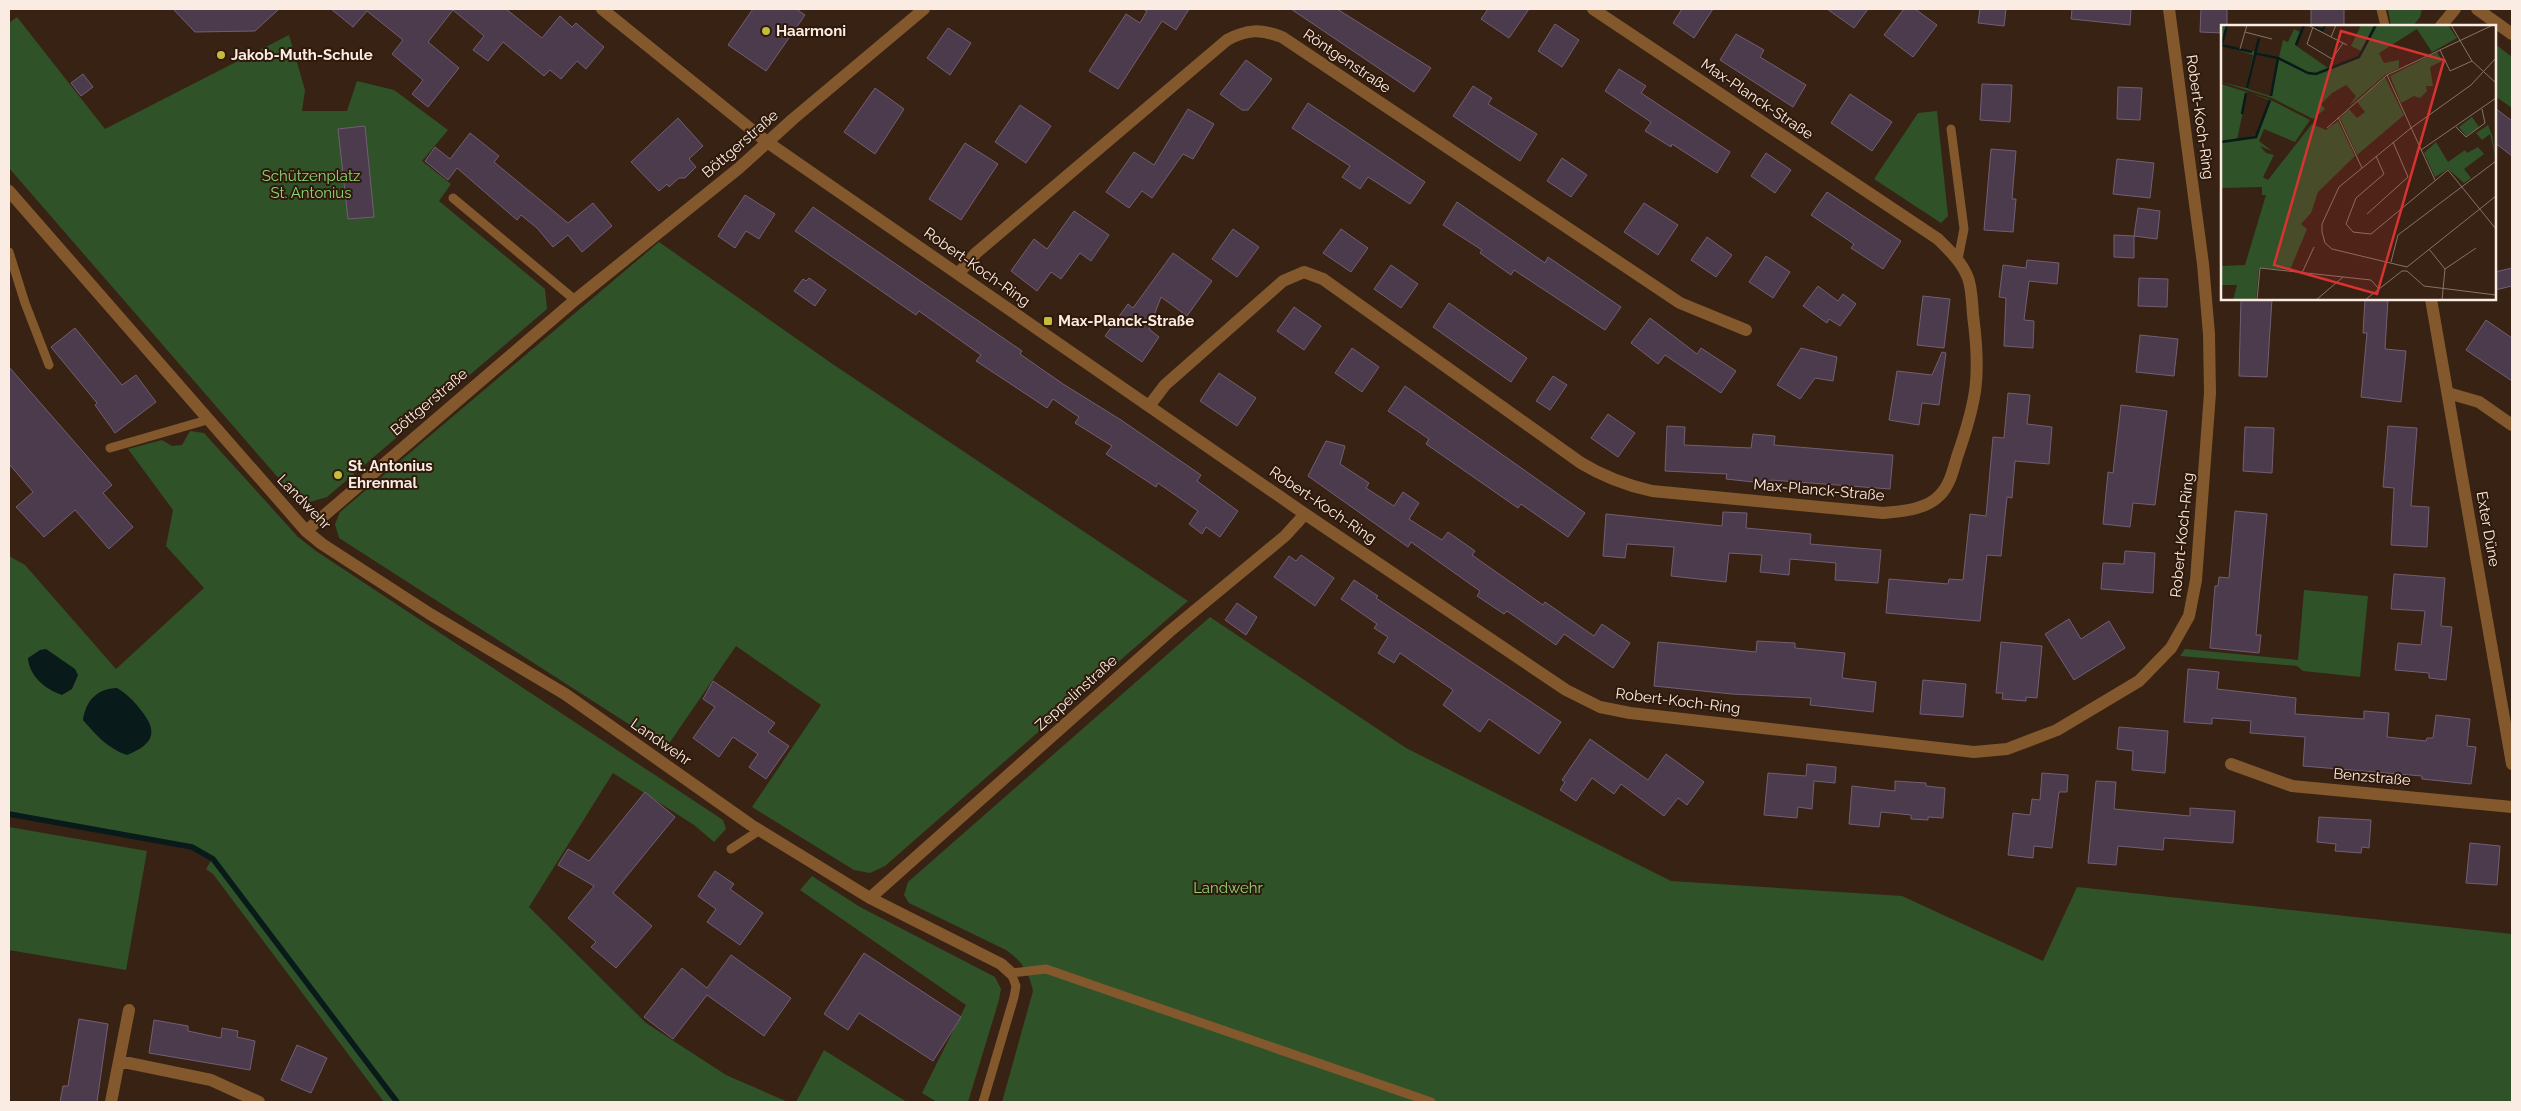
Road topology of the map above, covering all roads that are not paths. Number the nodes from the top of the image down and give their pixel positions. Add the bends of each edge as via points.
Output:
1 (602, 9) edge
2 (924, 9) edge
3 (1593, 9) edge
4 (2169, 9) edge
5 (2381, 9) edge
6 (2455, 9) edge
7 (2486, 11) edge
8 (2384, 25) edge
9 (2442, 25) edge
10 (2512, 34) edge
11 (1951, 129) dead end
12 (767, 142) junction
13 (9, 191) edge
14 (453, 198) dead end
15 (9, 252) edge
16 (1958, 259) junction
17 (959, 273) junction
18 (575, 300) junction
19 (2431, 300) edge
20 (1746, 330) dead end
21 (49, 366) dead end
22 (2448, 393) junction
23 (1149, 406) junction
24 (207, 420) junction
25 (2512, 425) edge
26 (110, 448) dead end
27 (1305, 514) junction
28 (306, 531) junction
29 (2231, 764) dead end
30 (2512, 764) edge
31 (2512, 807) edge
32 (760, 830) junction
33 (731, 850) dead end
34 (870, 898) junction
35 (1011, 973) junction
36 (130, 1010) dead end
37 (119, 1061) junction
38 (111, 1102) edge
39 (259, 1102) edge
40 (983, 1102) edge
41 (1431, 1102) edge

1 - 12 street, Robert-Koch-Ring
2 - 12 street, Böttgerstraße
3 - 16 street, Max-Planck-Straße via 1938,239
4 - 27 street, Robert-Koch-Ring via 2203,264 2209,334 2210,393 2196,580 2189,616 2171,648 2158,663 2139,681 2065,725 2007,749 1974,752 1600,707 1566,690
5 - 8 lane
6 - 9 street
7 - 10 street
11 - 16 lane via 1964,229
12 - 17 street, Robert-Koch-Ring
12 - 18 street, Böttgerstraße
13 - 24 street, Landwehr
14 - 18 lane
15 - 21 lane
16 - 23 street, Max-Planck-Straße via 1968,278 1971,296 1978,352 1977,393 1948,484 1940,496 1926,505 1906,510 1883,512 1652,491 1625,485 1581,463 1323,279 1304,272 1283,281 1165,385
17 - 20 street, Röntgenstraße via 976,252 1227,40 1243,31 1264,30 1282,37 1680,302
17 - 23 street, Robert-Koch-Ring
18 - 28 street, Böttgerstraße
19 - 22 street, Exter Düne
22 - 25 street via 2479,402
22 - 30 street, Exter Düne
23 - 27 street, Robert-Koch-Ring
24 - 26 lane
24 - 28 street, Landwehr
27 - 34 street, Zeppelinstraße via 1284,536 1169,632
28 - 32 street, Landwehr via 430,614 565,694
29 - 31 street, Benzstraße via 2292,786
32 - 33 lane
32 - 34 street, Landwehr
34 - 35 street, Landwehr via 1001,964
35 - 40 lane via 1016,986 1014,998
35 - 41 lane via 1046,969
36 - 37 street
37 - 38 street
37 - 39 street via 211,1080

